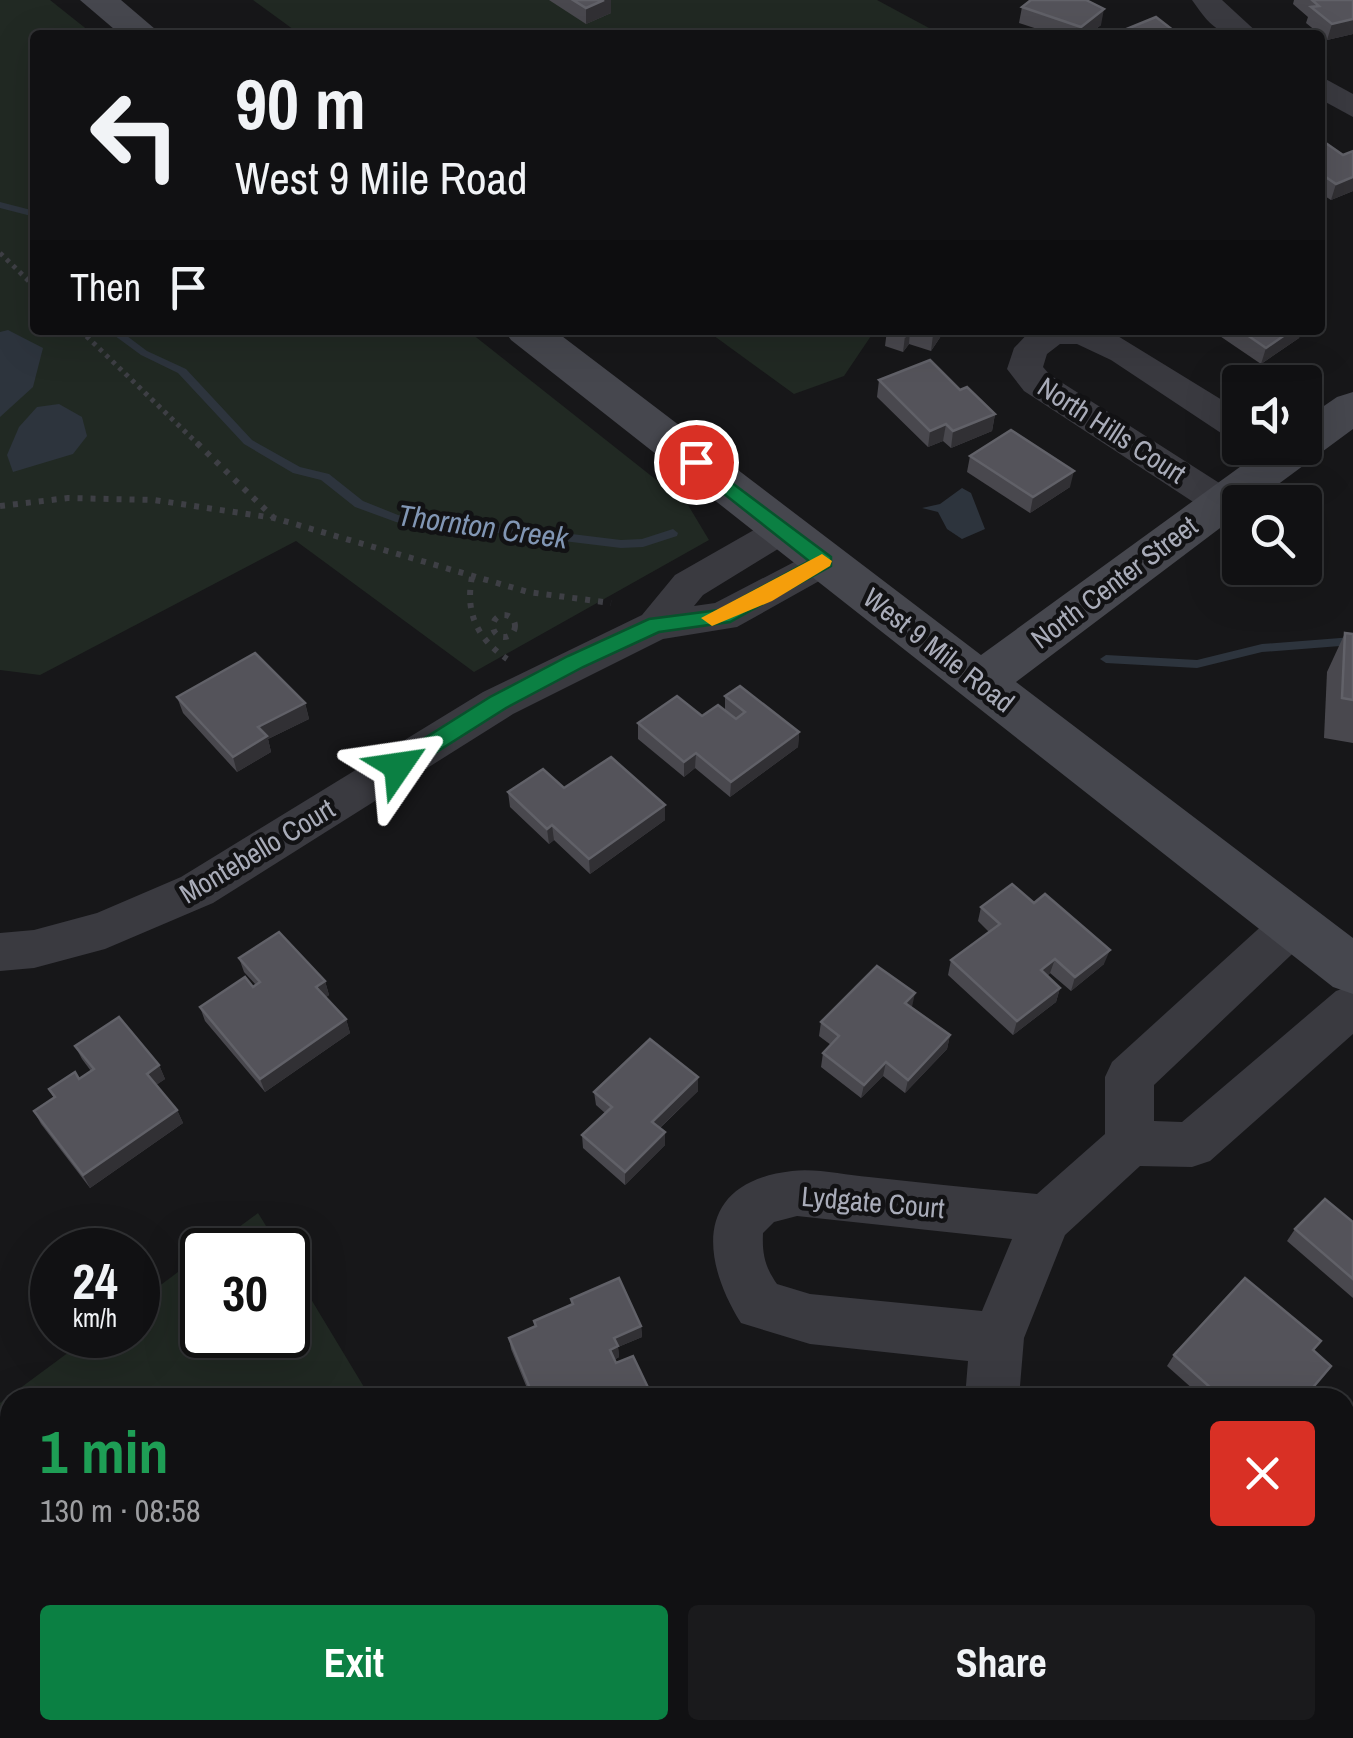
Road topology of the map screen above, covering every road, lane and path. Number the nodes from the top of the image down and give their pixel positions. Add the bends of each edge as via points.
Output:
1 (98, 0) edge
2 (1208, 0) edge
3 (137, 30) edge
4 (1237, 30) edge
5 (1325, 89) edge
6 (1353, 108) edge
7 (0, 253) edge
8 (30, 281) edge
9 (85, 335) edge
10 (532, 335) edge
11 (1051, 335) edge
12 (1091, 335) edge
13 (1353, 407) edge
14 (1222, 417) edge
15 (1322, 427) edge
16 (1268, 465) edge
17 (1221, 502) junction
18 (0, 506) edge
19 (274, 518) junction
20 (782, 528) junction
21 (824, 562) junction
22 (472, 577) junction
23 (611, 603) dead end
24 (656, 624) junction
25 (491, 627) dead end
26 (477, 631) junction
27 (508, 660) dead end
28 (980, 682) junction
29 (1293, 925) junction
30 (0, 952) edge
31 (1353, 970) edge
32 (1353, 1005) edge
33 (1130, 1143) junction
34 (1046, 1219) junction
35 (998, 1338) junction
36 (993, 1388) edge

1 - 3 street
2 - 4 street
5 - 6 street
7 - 8 path
9 - 19 path
10 - 20 street, West 9 Mile Road
11 - 17 street, North Hills Court via 1025,358 1025,369 1038,383
12 - 14 street, North Hills Court
13 - 15 street, North Center Street
16 - 17 street, North Center Street
17 - 28 street, North Center Street
18 - 19 path via 68,498 154,500
19 - 22 path
20 - 21 street, West 9 Mile Road
20 - 24 street, Montebello Court via 689,586
21 - 24 street, Montebello Court via 723,617
21 - 28 street, West 9 Mile Road
22 - 23 path
22 - 26 path via 467,604
24 - 30 street, Montebello Court via 498,703 197,890 105,930
25 - 26 path
26 - 27 path
28 - 29 street, West 9 Mile Road
29 - 31 street, West 9 Mile Road
29 - 33 street via 1129,1076
32 - 33 street via 1192,1145
33 - 34 street
34 - 35 street
34 - 35 street, Lydgate Court via 798,1193 762,1200 737,1229 733,1244 746,1286 760,1304 810,1319
35 - 36 street

